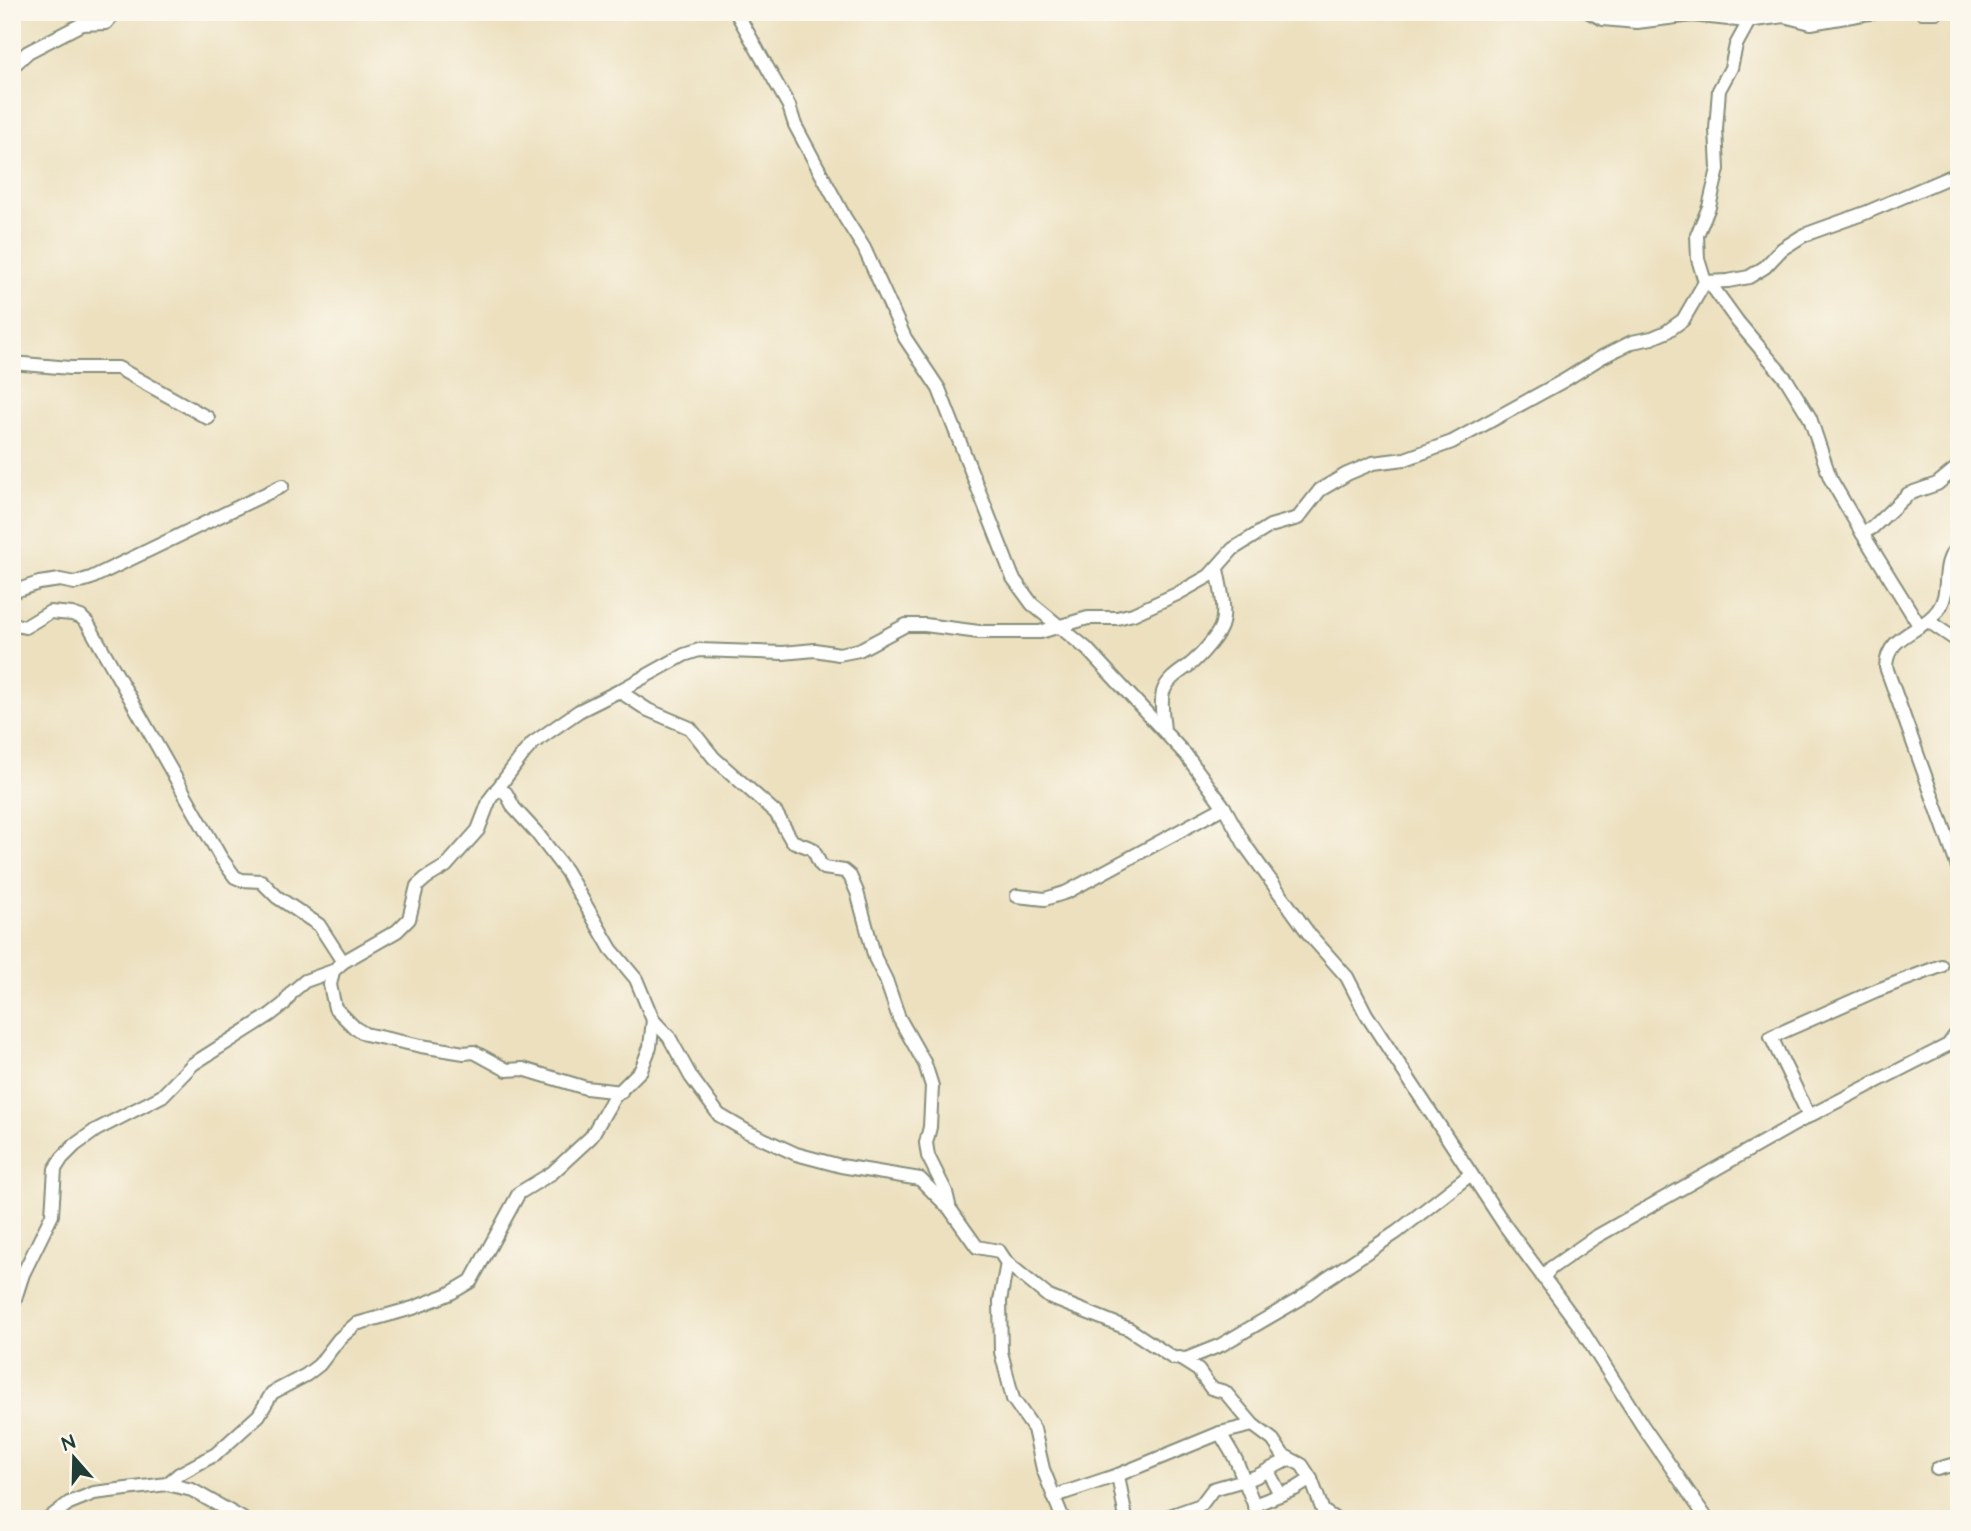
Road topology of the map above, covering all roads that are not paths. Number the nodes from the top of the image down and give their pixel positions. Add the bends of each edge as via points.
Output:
1 (115, 12) edge
2 (736, 12) edge
3 (1589, 12) edge
4 (1875, 12) edge
5 (1922, 12) edge
6 (1937, 12) edge
7 (1750, 17) edge
8 (12, 67) edge
9 (1959, 173) edge
10 (1707, 282) junction
11 (12, 363) edge
12 (208, 418) dead end
13 (1959, 466) edge
14 (282, 486) dead end
15 (1862, 533) junction
16 (1959, 545) edge
17 (1217, 569) junction
18 (12, 592) edge
19 (1923, 623) junction
20 (12, 624) edge
21 (1061, 628) junction
22 (1959, 642) edge
23 (620, 691) junction
24 (1164, 730) junction
25 (497, 789) junction
26 (1224, 807) junction
27 (1959, 870) edge
28 (1017, 895) dead end
29 (1941, 966) dead end
30 (338, 967) junction
31 (653, 1020) junction
32 (1959, 1030) edge
33 (621, 1092) junction
34 (1808, 1116) junction
35 (1471, 1174) junction
36 (950, 1209) junction
37 (1007, 1263) junction
38 (1543, 1278) junction
39 (12, 1308) edge
40 (1179, 1359) junction
41 (1254, 1425) junction
42 (1220, 1433) junction
43 (1289, 1459) junction
44 (1959, 1463) edge
45 (1937, 1469) dead end
46 (1268, 1471) junction
47 (1118, 1475) junction
48 (1311, 1479) junction
49 (1244, 1481) junction
50 (167, 1484) junction
51 (1280, 1494) junction
52 (1055, 1496) junction
53 (1254, 1505) junction
54 (48, 1519) edge
55 (243, 1519) edge
56 (1063, 1519) edge
57 (1126, 1519) edge
58 (1161, 1519) edge
59 (1260, 1519) edge
60 (1335, 1519) edge
61 (1707, 1519) edge

1 - 8 street via 106,23 82,24 61,34 28,52
2 - 21 street via 864,248 905,338 939,389 1013,578 1032,604
3 - 7 street via 1603,19 1637,22 1688,15
4 - 7 street via 1817,23 1784,16
5 - 6 street
7 - 10 street via 1719,90 1718,169 1697,235 1698,259
9 - 10 street via 1804,235 1749,276
10 - 15 street via 1786,379 1810,418 1830,478
10 - 17 street via 1683,320 1666,332 1602,357 1452,442 1405,460 1373,463 1347,474 1320,490 1298,518 1270,526 1238,545
11 - 12 street via 118,368
13 - 15 street via 1937,484 1908,494
14 - 18 street via 91,578 39,583
15 - 19 street
16 - 19 street via 1948,558 1941,606
17 - 21 street via 1191,587 1133,614 1088,618
17 - 24 street via 1223,621 1196,659 1165,687
19 - 22 street
19 - 27 street via 1895,642 1886,667
20 - 30 street via 25,627 50,612 80,617 88,624 221,858 235,877 261,881 319,925
21 - 23 street via 979,632 906,625 859,650 839,654 699,650
21 - 24 street
23 - 25 street via 579,711 533,743
23 - 36 street via 648,710 690,728 715,758 776,813 792,841 813,849 824,868 850,876 875,958 930,1078 926,1143
24 - 26 street
25 - 30 street via 473,837 446,866 417,886 409,919
25 - 31 street via 510,798 566,871 611,949 636,979
26 - 28 street via 1067,892 1045,899
26 - 35 street via 1240,838 1309,934 1348,977 1366,1014
29 - 34 street via 1771,1037
30 - 33 street via 330,985 335,1007 365,1034 474,1052 507,1070 523,1069 586,1088
30 - 39 street via 305,981 270,1015 193,1064 162,1096 96,1130 62,1158 55,1169 52,1216 23,1273
31 - 33 street via 645,1063
31 - 36 street via 719,1115 732,1124 796,1154 920,1179
32 - 34 street via 1948,1045
33 - 50 street via 587,1141 552,1173 519,1193 471,1281 413,1308 356,1324 319,1365 272,1393 262,1411 216,1454
34 - 38 street via 1594,1238
35 - 38 street
35 - 40 street via 1300,1299 1221,1345
36 - 37 street via 973,1244 999,1251
37 - 40 street via 1049,1297 1120,1325
37 - 52 street via 1000,1301 1001,1352 1013,1399 1034,1429 1040,1460
38 - 61 street
40 - 41 street via 1198,1370 1211,1388 1225,1392
41 - 42 street
41 - 43 street
42 - 47 street
42 - 49 street
43 - 46 street
43 - 48 street via 1302,1465
44 - 45 street
46 - 49 street
46 - 51 street
47 - 52 street
47 - 57 street
48 - 51 street
48 - 60 street via 1323,1511
49 - 53 street
49 - 58 street via 1213,1489 1201,1505
50 - 54 street via 94,1493 69,1503
50 - 55 street via 192,1490
51 - 53 street
52 - 56 street
53 - 59 street

